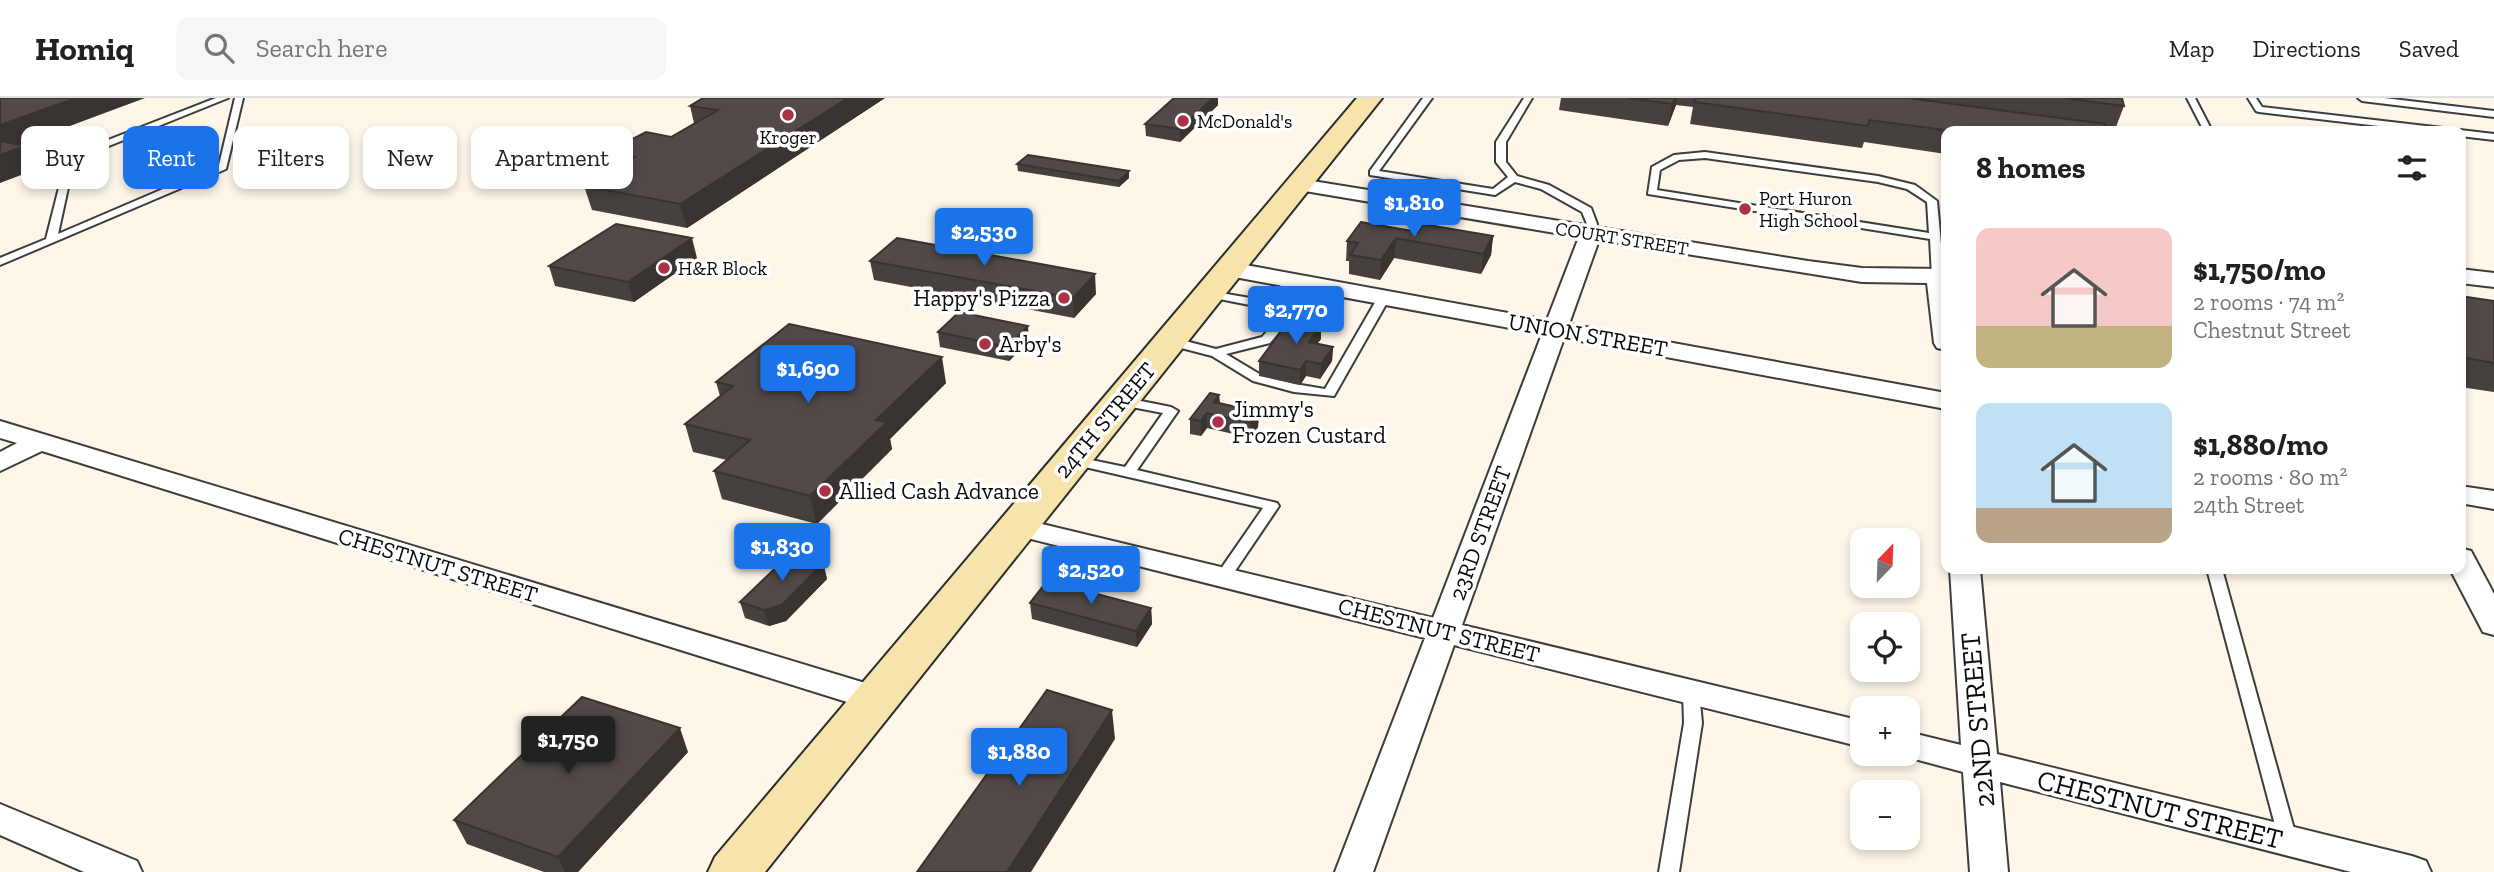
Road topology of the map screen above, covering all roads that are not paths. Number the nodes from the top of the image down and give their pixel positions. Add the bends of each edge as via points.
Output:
1 (224, 98) edge
2 (239, 98) edge
3 (1370, 98) edge
4 (1428, 98) edge
5 (1528, 98) edge
6 (2191, 98) edge
7 (2252, 98) edge
8 (2362, 98) edge
9 (2493, 115) edge
10 (2205, 126) edge
11 (2401, 126) edge
12 (2466, 134) edge
13 (2494, 138) edge
14 (1513, 178) junction
15 (1300, 185) junction
16 (1591, 233) junction
17 (1935, 237) junction
18 (51, 242) junction
19 (0, 262) edge
20 (1941, 270) edge
21 (1941, 276) edge
22 (2466, 277) edge
23 (2494, 279) edge
24 (1290, 281) junction
25 (1219, 282) junction
26 (1383, 299) junction
27 (1264, 304) junction
28 (1556, 329) junction
29 (1170, 341) junction
30 (1216, 353) junction
31 (1941, 400) edge
32 (1121, 401) junction
33 (0, 429) edge
34 (38, 442) junction
35 (1072, 460) junction
36 (0, 463) edge
37 (1129, 472) junction
38 (2466, 495) edge
39 (2494, 500) edge
40 (1017, 527) junction
41 (2466, 570) edge
42 (1965, 574) edge
43 (2215, 574) edge
44 (1224, 576) junction
45 (2494, 624) edge
46 (1443, 631) junction
47 (1691, 692) junction
48 (876, 699) junction
49 (1850, 731) edge
50 (1920, 748) edge
51 (1980, 763) junction
52 (0, 819) edge
53 (2288, 840) junction
54 (122, 872) edge
55 (734, 872) edge
56 (1354, 872) edge
57 (1670, 872) edge
58 (1989, 872) edge
59 (2412, 872) edge

1 - 18 lane via 70,158
2 - 18 lane via 223,167
3 - 15 street, 24TH STREET
4 - 14 lane via 1373,173 1495,192
5 - 14 lane via 1501,142 1501,162
6 - 10 lane
7 - 11 lane via 2259,109
8 - 9 lane
12 - 13 lane
14 - 16 lane via 1545,187 1587,210
15 - 16 street, COURT STREET
15 - 25 street, 24TH STREET
16 - 21 street, COURT STREET via 1862,275
16 - 28 street, 23RD STREET
17 - 17 lane via 1932,201 1911,187 1705,155 1677,157 1655,169 1652,192
17 - 20 lane
18 - 19 lane
22 - 23 street
24 - 25 street, UNION STREET
24 - 26 street, UNION STREET
24 - 27 lane
25 - 27 lane
25 - 29 street, 24TH STREET
26 - 28 street, UNION STREET
26 - 30 lane via 1329,393 1257,378
27 - 30 lane via 1284,319 1266,340
28 - 31 street, UNION STREET
28 - 46 street, 23RD STREET
29 - 30 lane
29 - 32 street, 24TH STREET
32 - 35 street, 24TH STREET
32 - 37 lane via 1171,411
33 - 34 street, CHESTNUT STREET
34 - 36 street
34 - 48 street, CHESTNUT STREET
35 - 37 lane
35 - 40 street, 24TH STREET
37 - 44 lane via 1272,506
38 - 39 street
40 - 44 street, CHESTNUT STREET
40 - 48 street, 24TH STREET
41 - 45 street
42 - 51 street, 22ND STREET
43 - 53 lane
44 - 46 street, CHESTNUT STREET
46 - 47 street, CHESTNUT STREET
46 - 56 street, 23RD STREET
47 - 49 street, CHESTNUT STREET
47 - 57 lane via 1693,723
48 - 55 street, 24TH STREET
50 - 51 street, CHESTNUT STREET
51 - 53 street, CHESTNUT STREET
51 - 58 street, 22ND STREET
52 - 54 street
53 - 59 street, CHESTNUT STREET

